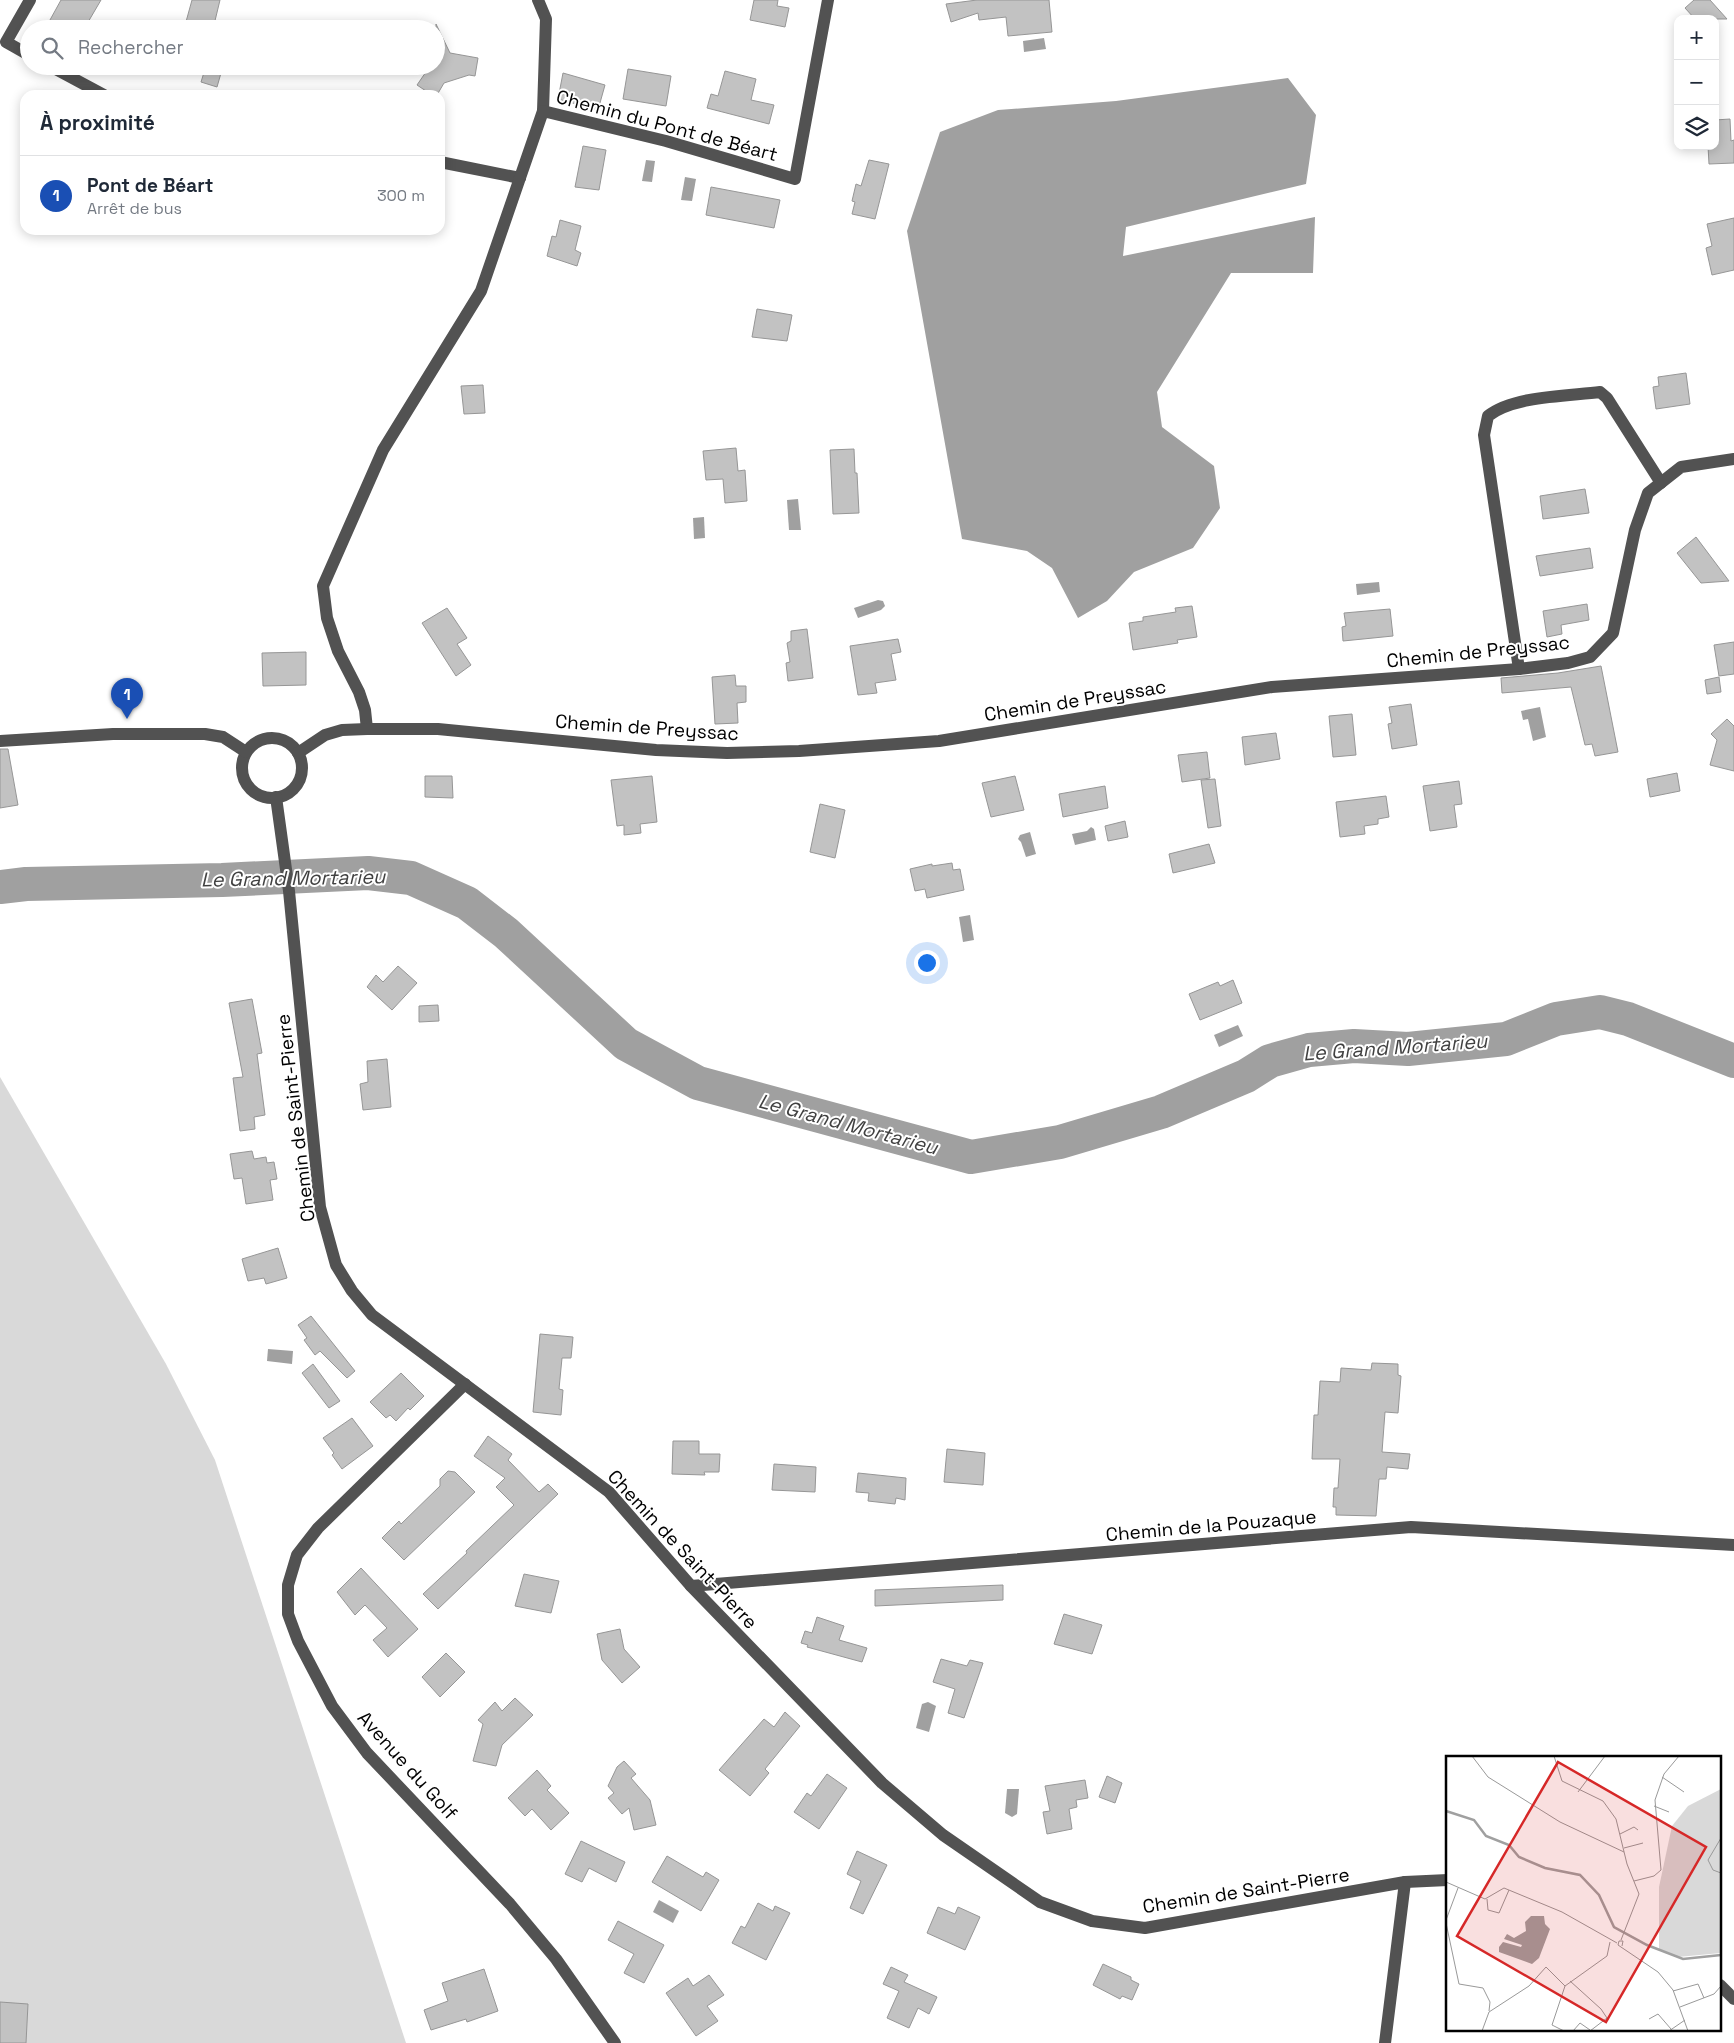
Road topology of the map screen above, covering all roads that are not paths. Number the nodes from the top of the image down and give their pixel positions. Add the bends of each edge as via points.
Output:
1 (30, 0) edge
2 (538, 0) edge
3 (828, 0) edge
4 (20, 50) edge
5 (67, 75) edge
6 (95, 90) edge
7 (543, 111) junction
8 (445, 163) edge
9 (520, 178) junction
10 (1734, 459) edge
11 (1661, 483) junction
12 (1519, 669) junction
13 (367, 729) junction
14 (0, 741) edge
15 (246, 752) junction
16 (298, 753) junction
17 (276, 797) junction
18 (465, 1384) junction
19 (1734, 1545) edge
20 (691, 1586) junction
21 (1446, 1880) edge
22 (1405, 1882) junction
23 (1722, 1987) edge
24 (1734, 1999) edge
25 (615, 2043) edge
26 (1385, 2043) edge

1 - 4 street via 6,42
2 - 7 street via 546,18
3 - 7 street, Chemin du Pont de Béart via 795,179 666,141
5 - 6 street
7 - 9 street, Chemin du Pont de Béart
8 - 9 street
9 - 13 street, Chemin du Pont de Béart via 481,291 383,450 323,586 327,618 338,650 359,692
10 - 11 street, Chemin de Preyssac via 1681,467
11 - 12 street, Chemin de Preyssac via 1648,493 1634,530 1613,633 1590,657
11 - 12 street via 1600,392 1515,402 1497,408 1488,416 1484,435
12 - 13 street, Chemin de Preyssac via 1272,687 940,742 799,751 727,753 656,750 447,730
13 - 16 street, Chemin de Preyssac via 325,734
14 - 15 street via 112,734 205,734 223,737
15 - 16 street via 259,741 276,738 285,741
15 - 17 street via 242,761 244,780 258,794
16 - 17 street via 301,772 298,780 293,788
17 - 18 street, Chemin de Saint-Pierre via 289,890 320,1207 336,1265 372,1315
18 - 20 street, Chemin de Saint-Pierre via 609,1492
18 - 25 street, Avenue du Golf via 318,1528 297,1556 288,1585 288,1614 298,1642 332,1706 367,1753 510,1904 556,1959
19 - 20 street, Chemin de la Pouzaque via 1411,1527
20 - 22 street, Chemin de Saint-Pierre via 882,1784 942,1835 1040,1902 1092,1921 1146,1928
21 - 22 street, Chemin de Saint-Pierre
22 - 26 street
23 - 24 street

